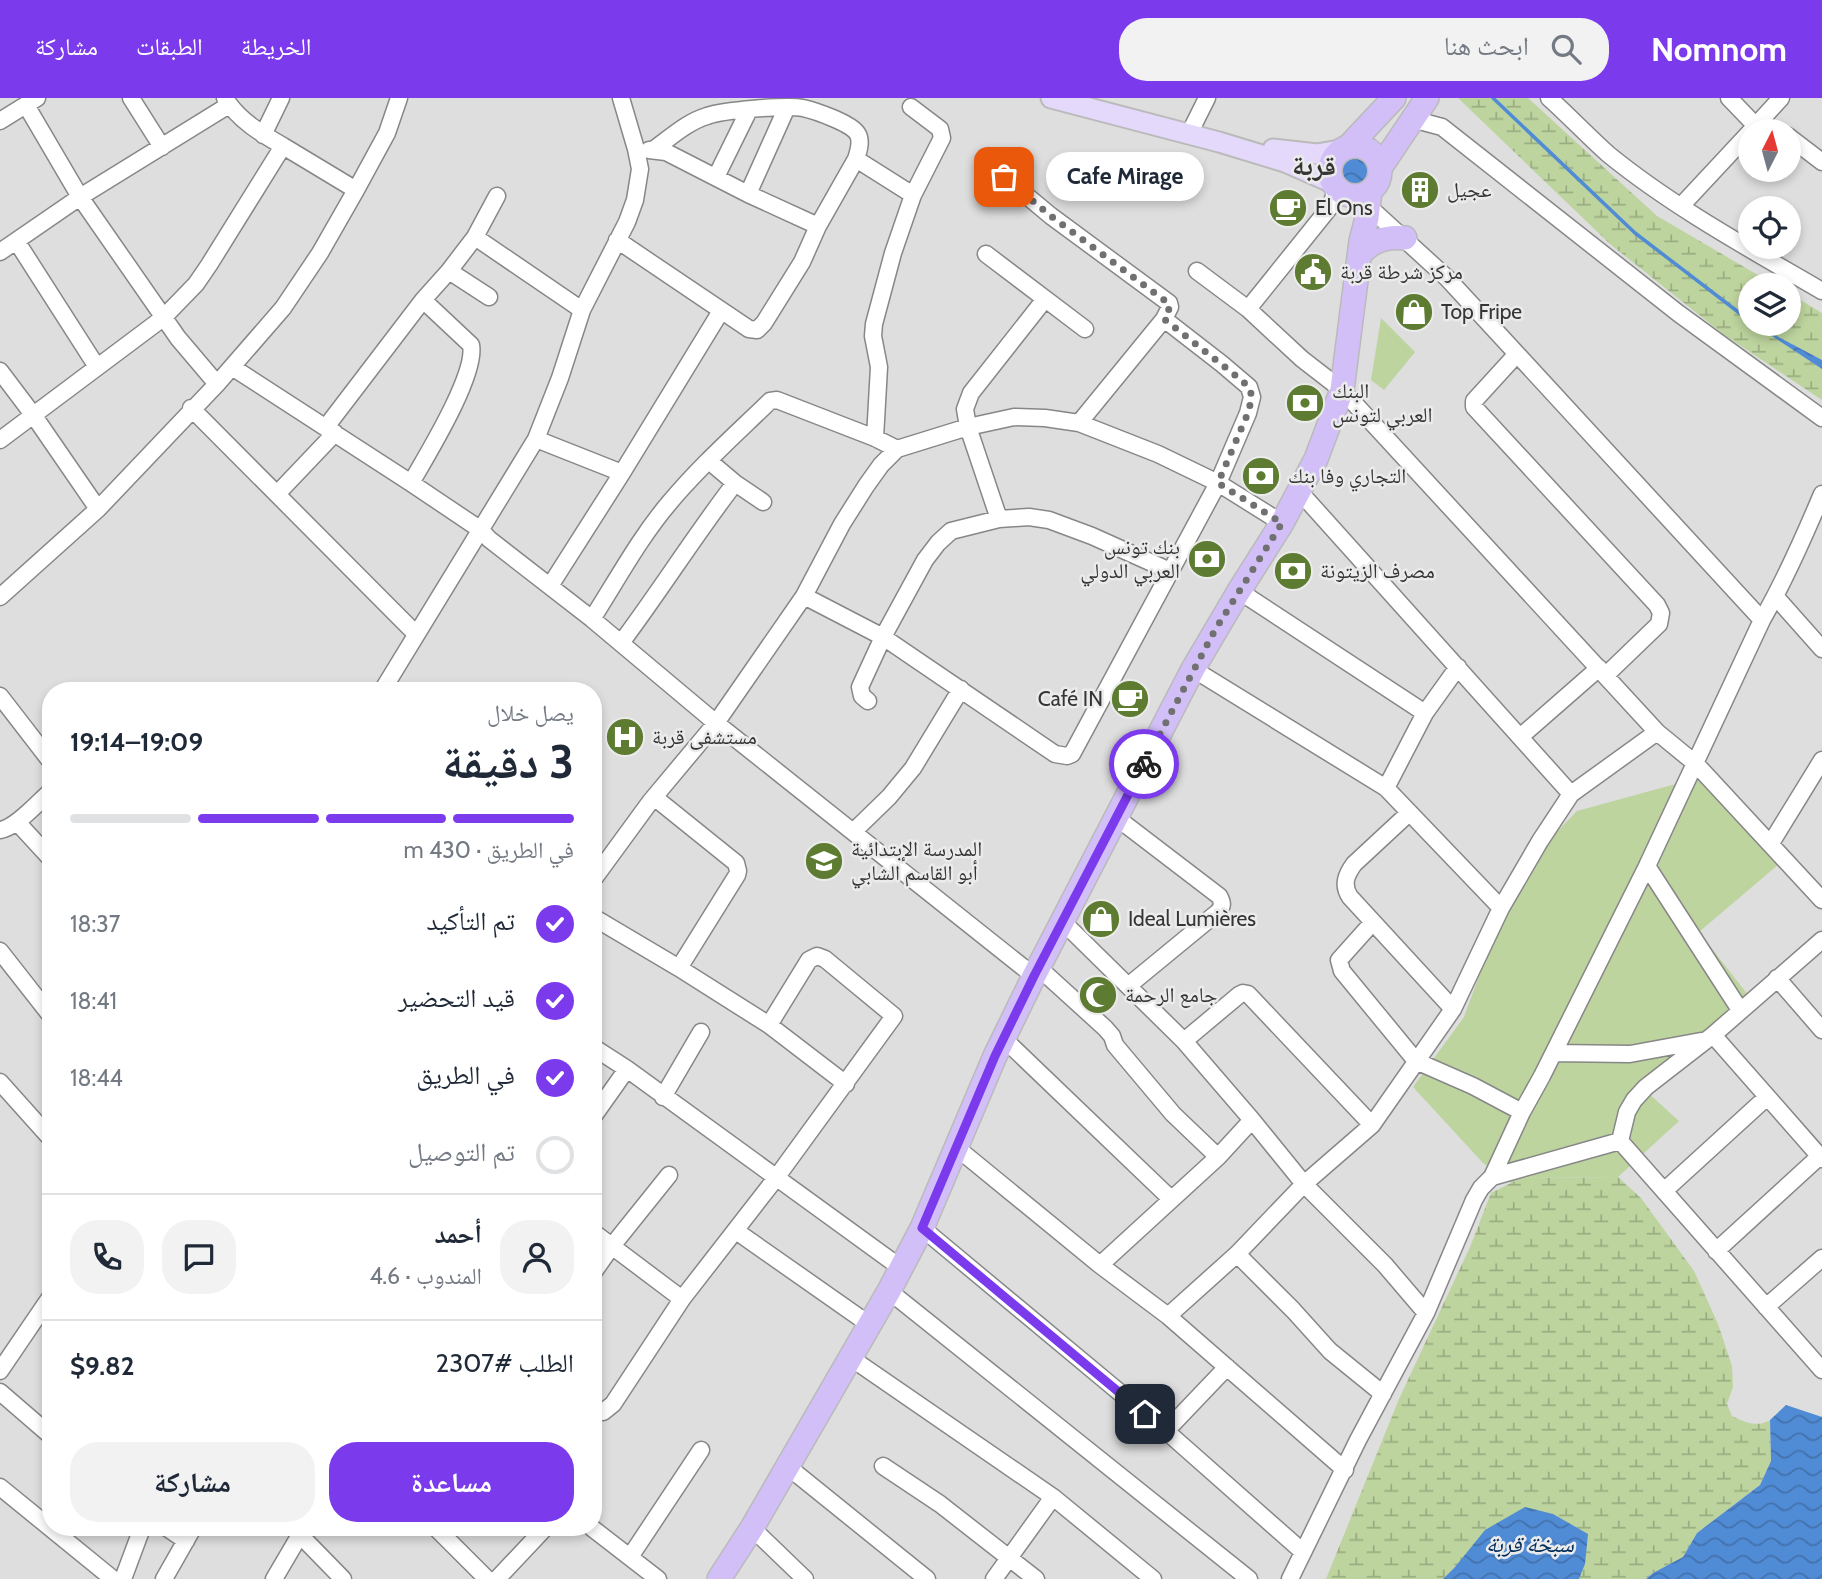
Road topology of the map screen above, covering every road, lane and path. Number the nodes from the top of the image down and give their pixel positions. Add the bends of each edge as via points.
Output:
1 (131, 98) edge
2 (281, 98) edge
3 (399, 98) edge
4 (621, 98) edge
5 (1051, 98) edge
6 (1087, 98) edge
7 (1207, 98) edge
8 (1394, 98) edge
9 (1427, 98) edge
10 (1549, 98) edge
11 (1728, 98) edge
12 (1781, 98) edge
13 (31, 101) edge
14 (227, 102) edge
15 (787, 107) junction
16 (911, 107) dead end
17 (749, 110) junction
18 (1412, 119) junction
19 (1748, 119) edge
20 (1762, 119) edge
21 (0, 121) edge
22 (1193, 126) junction
23 (1442, 127) junction
24 (263, 135) junction
25 (1738, 144) edge
26 (283, 146) junction
27 (1801, 146) edge
28 (162, 148) junction
29 (1346, 148) junction
30 (636, 149) junction
31 (653, 150) junction
32 (856, 159) junction
33 (1822, 162) edge
34 (1380, 168) junction
35 (716, 177) junction
36 (1004, 177) dead end
37 (1337, 187) junction
38 (356, 190) junction
39 (748, 194) junction
40 (914, 195) junction
41 (497, 196) dead end
42 (80, 197) junction
43 (1369, 199) junction
44 (1681, 206) junction
45 (818, 226) junction
46 (475, 237) junction
47 (1405, 238) junction
48 (617, 240) junction
49 (17, 242) junction
50 (1360, 249) junction
51 (0, 252) edge
52 (986, 254) dead end
53 (449, 271) junction
54 (1197, 271) dead end
55 (1822, 291) edge
56 (489, 297) dead end
57 (1045, 299) junction
58 (423, 300) junction
59 (1248, 309) junction
60 (582, 310) junction
61 (721, 311) junction
62 (163, 318) junction
63 (1164, 319) junction
64 (1085, 329) dead end
65 (1516, 355) junction
66 (97, 367) junction
67 (232, 367) junction
68 (0, 371) edge
69 (217, 383) junction
70 (1342, 390) junction
71 (191, 408) junction
72 (34, 416) junction
73 (1822, 418) edge
74 (1079, 423) junction
75 (968, 427) junction
76 (330, 430) junction
77 (875, 438) junction
78 (536, 439) junction
79 (0, 440) edge
80 (897, 449) junction
81 (709, 461) junction
82 (622, 473) junction
83 (411, 482) junction
84 (735, 483) junction
85 (1218, 483) junction
86 (1299, 491) junction
87 (277, 494) junction
88 (1822, 494) edge
89 (763, 502) dead end
90 (98, 509) junction
91 (999, 519) junction
92 (1282, 523) junction
93 (481, 530) junction
94 (1815, 530) edge
95 (1170, 571) junction
96 (550, 586) junction
97 (1239, 591) junction
98 (804, 596) junction
99 (1775, 596) junction
100 (0, 597) edge
101 (592, 619) junction
102 (1762, 621) junction
103 (416, 634) junction
104 (883, 637) junction
105 (621, 643) junction
106 (1822, 649) edge
107 (1458, 667) junction
108 (1194, 670) junction
109 (1602, 671) junction
110 (391, 682) edge
111 (961, 689) junction
112 (0, 696) edge
113 (867, 701) dead end
114 (1425, 713) junction
115 (716, 723) junction
116 (1657, 732) junction
117 (1520, 737) junction
118 (42, 750) edge
119 (1822, 760) edge
120 (1696, 764) junction
121 (1386, 788) junction
122 (1571, 794) junction
123 (654, 797) junction
124 (42, 799) edge
125 (1409, 813) junction
126 (1117, 817) junction
127 (16, 822) junction
128 (0, 830) edge
129 (853, 832) junction
130 (1770, 843) junction
131 (42, 849) edge
132 (602, 856) edge
133 (1647, 866) junction
134 (1822, 900) edge
135 (1501, 908) junction
136 (1062, 921) junction
137 (602, 922) edge
138 (1373, 922) junction
139 (1822, 940) edge
140 (0, 951) edge
141 (679, 968) junction
142 (1036, 972) junction
143 (1777, 978) junction
144 (1128, 986) junction
145 (42, 1005) edge
146 (1453, 1009) junction
147 (1740, 1010) junction
148 (769, 1025) junction
149 (1822, 1030) edge
150 (701, 1032) dead end
151 (1709, 1038) junction
152 (1004, 1040) junction
153 (1184, 1041) junction
154 (602, 1053) edge
155 (1555, 1053) junction
156 (1416, 1061) junction
157 (627, 1069) junction
158 (0, 1082) edge
159 (846, 1084) junction
160 (663, 1097) junction
161 (1767, 1097) junction
162 (602, 1104) edge
163 (1522, 1112) junction
164 (1252, 1120) junction
165 (1372, 1125) junction
166 (42, 1129) edge
167 (1620, 1141) junction
168 (957, 1148) junction
169 (1218, 1157) junction
170 (1821, 1158) edge
171 (669, 1175) dead end
172 (1492, 1177) junction
173 (776, 1178) junction
174 (1304, 1184) junction
175 (1664, 1191) junction
176 (1171, 1199) junction
177 (922, 1228) junction
178 (736, 1231) junction
179 (602, 1239) edge
180 (612, 1246) junction
181 (1716, 1251) junction
182 (1237, 1254) junction
183 (1822, 1258) edge
184 (602, 1260) edge
185 (1100, 1265) junction
186 (901, 1268) junction
187 (889, 1291) junction
188 (682, 1299) junction
189 (1766, 1307) junction
190 (1426, 1313) junction
191 (1168, 1316) junction
192 (42, 1320) edge
193 (870, 1325) junction
194 (851, 1358) junction
195 (1227, 1367) junction
196 (1822, 1370) edge
197 (0, 1371) edge
198 (0, 1392) edge
199 (1383, 1394) junction
200 (602, 1412) edge
201 (42, 1428) edge
202 (1166, 1431) junction
203 (701, 1450) dead end
204 (787, 1466) junction
205 (883, 1466) dead end
206 (1345, 1470) junction
207 (0, 1487) edge
208 (1053, 1497) junction
209 (42, 1521) edge
210 (752, 1528) junction
211 (60, 1536) edge
212 (139, 1536) edge
213 (189, 1536) edge
214 (299, 1536) edge
215 (306, 1536) edge
216 (444, 1536) edge
217 (537, 1536) edge
218 (602, 1536) edge
219 (1303, 1552) junction
220 (629, 1557) junction
221 (1010, 1558) junction
222 (113, 1579) edge
223 (123, 1579) edge
224 (164, 1579) edge
225 (274, 1579) edge
226 (343, 1579) edge
227 (487, 1579) edge
228 (497, 1579) edge
229 (658, 1579) edge
230 (719, 1579) edge
231 (805, 1579) edge
232 (927, 1579) edge
233 (994, 1579) edge
234 (1036, 1579) edge
235 (1153, 1579) edge
236 (1249, 1579) edge
237 (1290, 1579) edge

1 - 28 street
2 - 24 street
3 - 38 street via 387,132
4 - 30 street
5 - 37 main road via 1285,162
6 - 22 main road
7 - 22 street
8 - 29 highway
9 - 18 highway
9 - 23 street
10 - 44 street via 1608,153
11 - 19 street
12 - 20 street
13 - 21 street
13 - 42 street
14 - 24 street
14 - 28 street
15 - 17 street
15 - 32 street via 804,108 856,131
15 - 39 street
16 - 40 street via 943,134
17 - 31 street via 711,114
17 - 35 street
18 - 23 street
18 - 34 highway
22 - 29 main road via 1276,150 1317,154
23 - 73 street via 1678,313
24 - 26 street
25 - 44 street
26 - 38 street
26 - 62 street via 196,284
27 - 33 street
28 - 42 street
29 - 34 highway via 1357,146 1371,152
29 - 37 highway via 1332,163
30 - 31 street
30 - 48 street via 638,184
31 - 35 street
32 - 40 street
32 - 45 street
34 - 43 highway
35 - 39 street
36 - 63 street via 1168,303
37 - 43 highway
37 - 50 highway
37 - 59 street via 1330,207
38 - 67 street via 283,308
39 - 45 street
40 - 77 street via 874,324 879,367
41 - 46 street
42 - 49 street
42 - 62 street
43 - 47 street
43 - 50 highway
44 - 55 street
45 - 61 street via 802,262 757,330
46 - 53 street
46 - 60 street
47 - 50 highway via 1382,240
47 - 65 street
48 - 60 street
48 - 61 street
49 - 51 street
49 - 66 street
50 - 70 highway
52 - 57 street
53 - 56 street
53 - 58 street
54 - 59 street
57 - 64 street
57 - 75 street via 971,393 965,409
58 - 76 street
58 - 83 street via 472,351 459,393
59 - 70 street
60 - 78 street
61 - 82 street
62 - 66 street
62 - 69 street
63 - 74 street
63 - 85 street via 1249,387 1248,413
65 - 102 street
65 - 109 street via 1474,401 1474,408 1661,613 1659,624
66 - 72 street
67 - 69 street
67 - 76 street
68 - 72 street
69 - 71 street
70 - 86 highway
70 - 109 street
71 - 87 street
71 - 90 street
72 - 79 street
72 - 90 street
74 - 75 street via 1013,417
74 - 85 street
75 - 80 street
75 - 91 street
76 - 83 street
76 - 87 street
77 - 80 street
77 - 81 street via 773,400
78 - 82 street
78 - 93 street
80 - 98 street via 854,505
81 - 84 street
81 - 101 street via 657,519
82 - 96 street
83 - 93 street
84 - 89 street
84 - 105 street
85 - 92 street
85 - 95 street
86 - 92 highway
86 - 107 street
87 - 103 street
88 - 94 street
90 - 100 street
91 - 95 street via 1049,520
91 - 104 street via 951,531 938,543
92 - 97 highway
93 - 96 street
93 - 103 street
94 - 99 street
95 - 111 street via 1072,754 1055,754
96 - 101 street
97 - 108 highway
97 - 114 street
98 - 104 street
98 - 115 street
99 - 102 street
99 - 106 street
101 - 105 street
102 - 120 street
103 - 110 street
104 - 111 street
104 - 113 street via 860,687
105 - 115 street
107 - 114 street
107 - 117 street
108 - 121 street
108 - 126 highway
109 - 116 street
109 - 117 street
111 - 129 street via 913,768
112 - 118 street
114 - 121 street
115 - 123 street
115 - 129 street
116 - 120 street
116 - 122 street
117 - 122 street
119 - 130 street
120 - 130 street
120 - 133 street
121 - 125 street
122 - 135 street
123 - 132 street
123 - 141 street via 738,868
124 - 127 street
125 - 135 street
125 - 138 street via 1348,873 1347,892
126 - 136 highway
126 - 144 street via 1222,901 1218,912
127 - 128 street
127 - 131 street
129 - 142 street
130 - 134 street
133 - 147 street
133 - 155 street
135 - 146 street
136 - 142 highway
136 - 144 street
137 - 141 street
138 - 146 street
138 - 156 street via 1339,964
139 - 143 street
140 - 145 street
141 - 148 street
142 - 152 highway
142 - 169 street via 1112,1035 1115,1045 1173,1114
143 - 147 street
143 - 149 street
144 - 153 street
146 - 156 street
147 - 151 street
148 - 159 street
148 - 159 street via 808,960 825,959 894,1016
150 - 160 street
151 - 155 street via 1630,1054
151 - 161 street
151 - 167 street via 1634,1100
152 - 168 highway
152 - 176 street
153 - 164 street
153 - 165 street via 1238,995 1248,994
154 - 157 street
155 - 163 street
156 - 163 street
156 - 165 street
157 - 160 street
157 - 162 street
158 - 166 street
159 - 173 street
160 - 173 street
161 - 170 street
161 - 175 street
163 - 172 street
164 - 169 street
164 - 174 street
165 - 174 street
167 - 172 street
167 - 175 street
168 - 177 highway
168 - 185 street
169 - 176 street
170 - 181 street
171 - 180 street
172 - 190 street via 1474,1200
173 - 178 street
173 - 186 street
174 - 182 street
174 - 190 street
175 - 181 street
176 - 185 street
177 - 186 highway
177 - 202 street
178 - 188 street
178 - 193 street
179 - 180 street
180 - 184 street
180 - 188 street
181 - 189 street
182 - 191 street
182 - 199 street via 1330,1351
183 - 189 street
185 - 191 street
186 - 187 highway
187 - 193 highway
187 - 236 street
188 - 200 street via 612,1404
189 - 196 street
190 - 199 street
191 - 195 street
192 - 197 street
193 - 194 highway
194 - 204 highway
194 - 208 street
195 - 202 street
195 - 206 street
198 - 201 street
199 - 206 street
202 - 219 street
203 - 220 street
204 - 210 highway
204 - 232 street
205 - 221 street
206 - 219 street
207 - 209 street
208 - 221 street
208 - 235 street
210 - 230 highway
210 - 231 street
211 - 222 street
212 - 223 street
213 - 224 street
214 - 225 street
215 - 226 street
216 - 227 street
217 - 228 street
218 - 220 street
219 - 237 street
220 - 229 street
221 - 233 street
221 - 234 street

